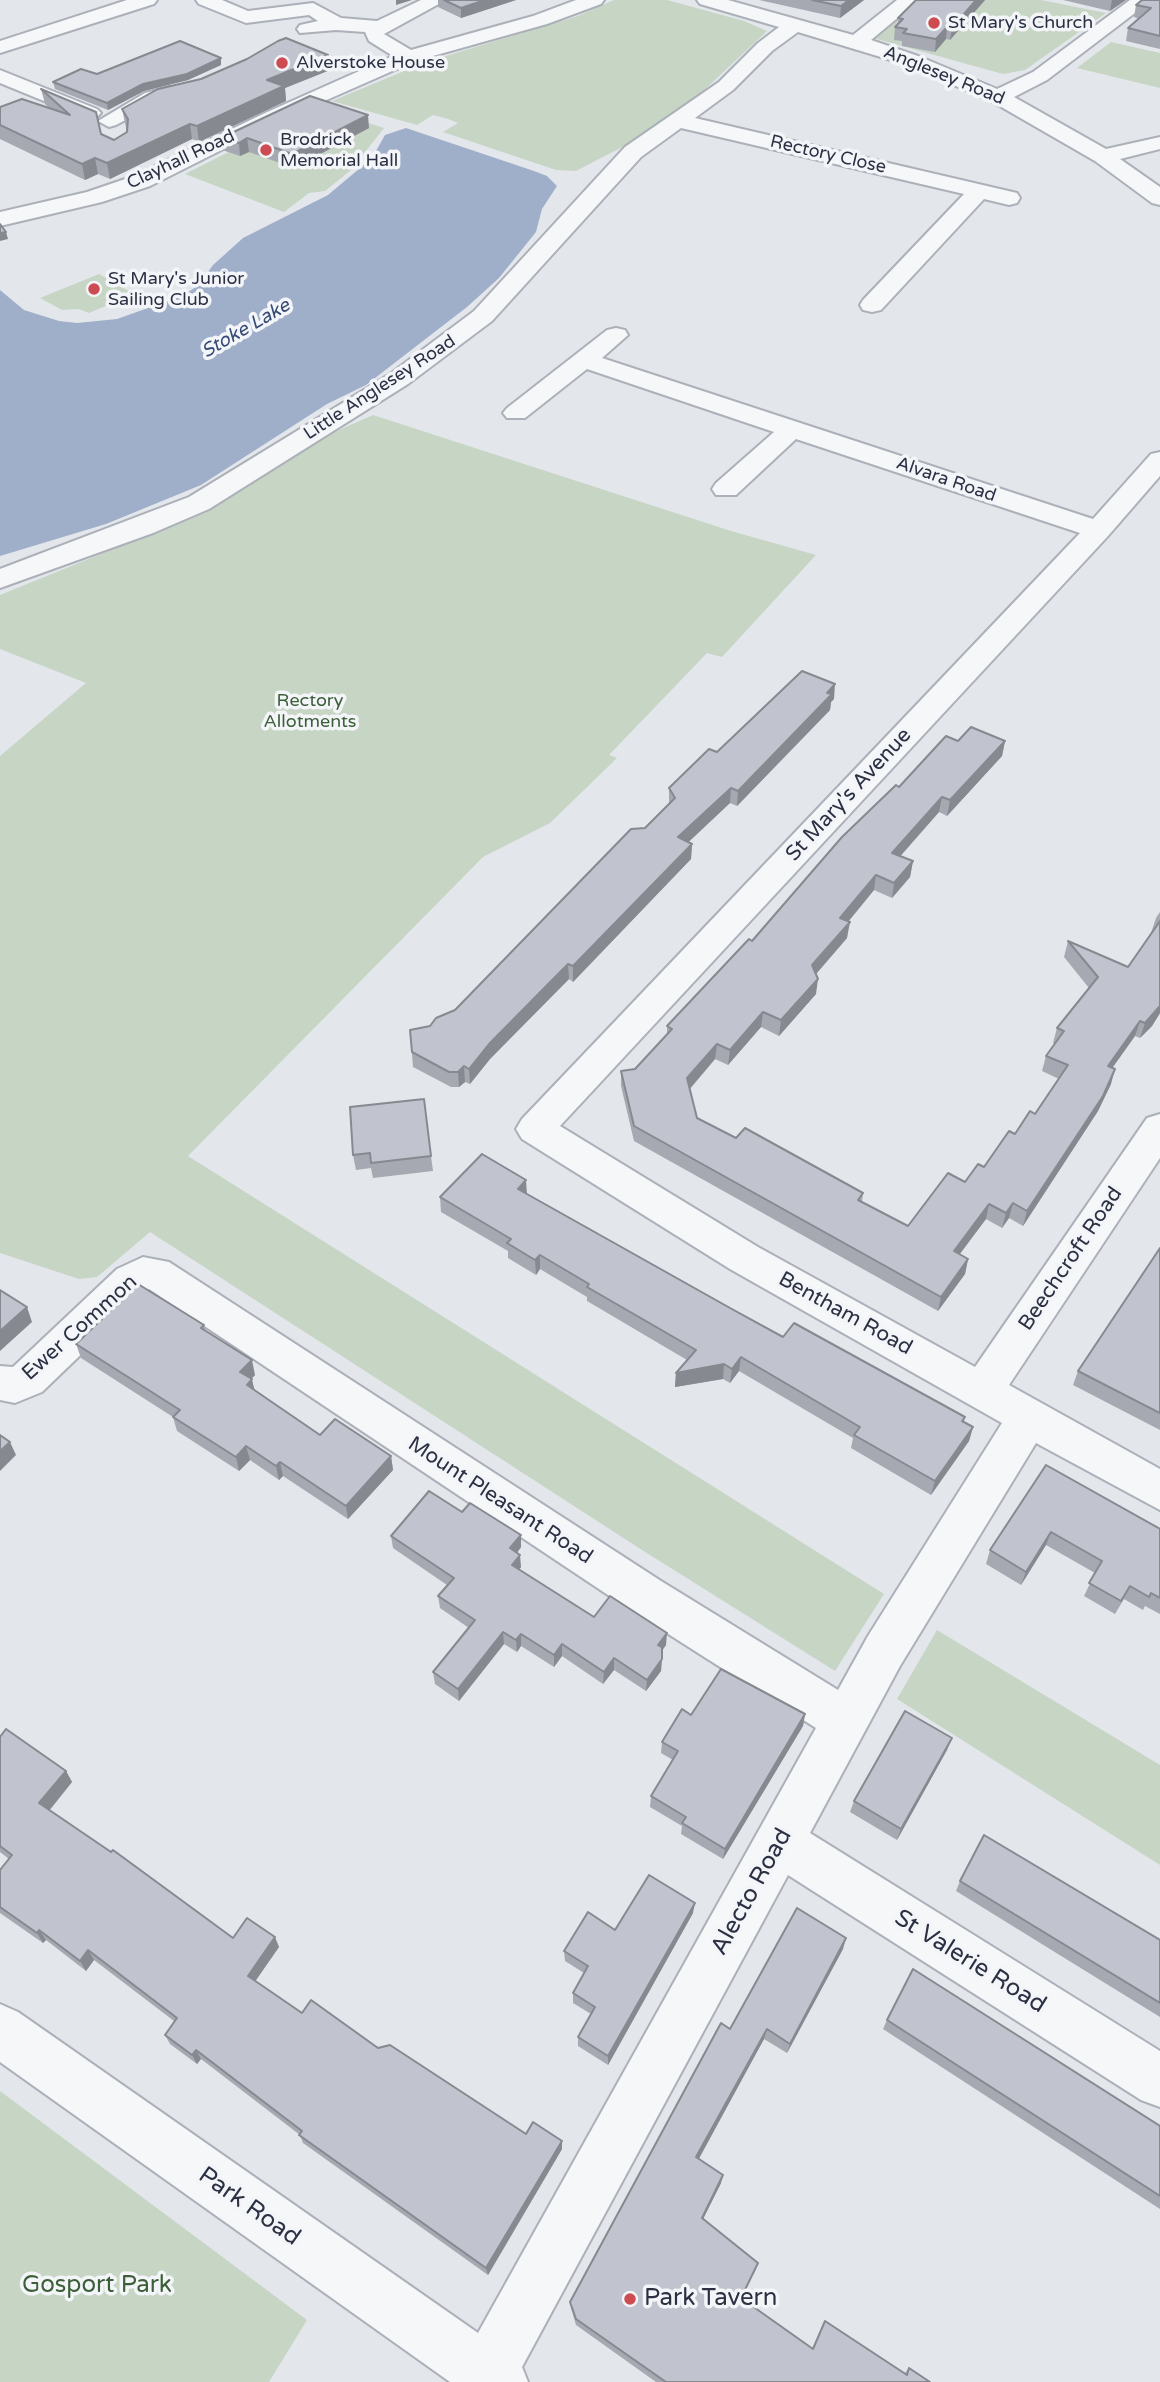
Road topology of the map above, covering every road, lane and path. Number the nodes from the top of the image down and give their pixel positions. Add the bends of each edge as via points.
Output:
1 (147, 0) edge
2 (206, 0) edge
3 (436, 0) edge
4 (594, 0) edge
5 (707, 0) edge
6 (909, 0) edge
7 (1142, 0) edge
8 (336, 24) junction
9 (794, 25) junction
10 (380, 27) junction
11 (307, 29) dead end
12 (856, 42) junction
13 (0, 47) edge
14 (408, 57) junction
15 (1, 76) edge
16 (195, 88) edge
17 (998, 97) junction
18 (246, 108) edge
19 (272, 117) junction
20 (676, 120) junction
21 (1160, 143) edge
22 (1104, 156) junction
23 (979, 191) junction
24 (1009, 198) dead end
25 (1160, 198) edge
26 (0, 219) edge
27 (872, 305) dead end
28 (617, 335) dead end
29 (583, 360) junction
30 (516, 413) dead end
31 (793, 428) junction
32 (1160, 460) edge
33 (726, 489) dead end
34 (1098, 530) junction
35 (0, 579) edge
36 (1160, 1128) edge
37 (535, 1129) joint
38 (160, 1275) joint
39 (0, 1383) edge
40 (982, 1391) junction
41 (1030, 1417) junction
42 (1160, 1491) edge
43 (845, 1720) junction
44 (780, 1842) junction
45 (0, 2030) edge
46 (1160, 2081) edge
47 (493, 2378) edge

1 - 13 street
2 - 8 street via 246,17 313,9
3 - 10 street
4 - 14 street, Clayhall Road
5 - 9 street, Anglesey Road
6 - 12 street
7 - 17 street via 1040,76
8 - 10 street
8 - 11 street
9 - 12 street, Anglesey Road
9 - 20 street, Little Anglesey Road via 726,86
10 - 14 street via 376,37
12 - 17 street, Anglesey Road
14 - 19 street, Clayhall Road
15 - 16 street via 113,129 152,97
17 - 22 street, Anglesey Road
18 - 19 street
19 - 26 street, Clayhall Road via 142,181
20 - 23 street, Rectory Close
20 - 35 street, Little Anglesey Road via 633,152 483,316 393,383 199,503
21 - 22 street
22 - 25 street, Anglesey Road
23 - 24 street, Rectory Close
23 - 27 street
28 - 29 street
29 - 30 street
29 - 31 street, Alvara Road
31 - 33 street
31 - 34 street, Alvara Road
32 - 34 street, St Mary's Avenue
34 - 37 street, St Mary's Avenue
36 - 40 street, Beechcroft Road
37 - 40 street, Bentham Road via 744,1258
38 - 39 street, Ewer Common via 137,1276 27,1380 15,1385
38 - 43 street, Mount Pleasant Road via 470,1482
40 - 41 street, Bentham Road
41 - 42 street, Bentham Road
41 - 43 street, Alecto Road
43 - 44 street, Alecto Road
44 - 46 street, St Valerie Road
44 - 47 street, Alecto Road
45 - 47 street, Park Road

